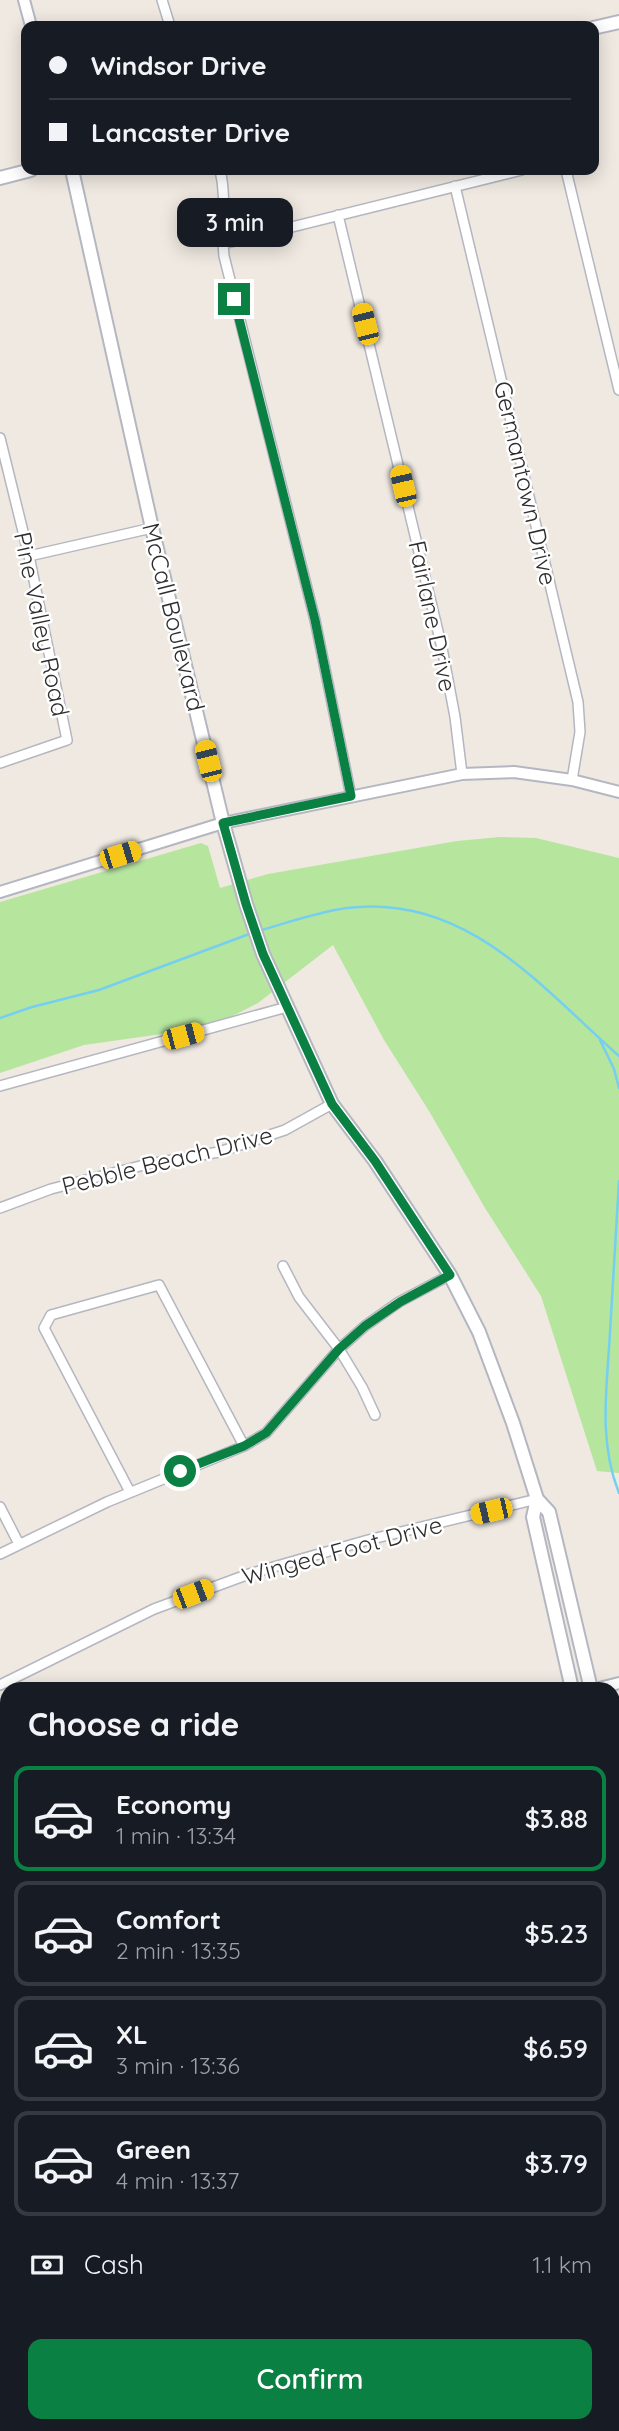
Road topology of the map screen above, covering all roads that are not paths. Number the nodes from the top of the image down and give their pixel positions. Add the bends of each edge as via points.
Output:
1 (24, 0) edge
2 (162, 0) edge
3 (30, 21) edge
4 (168, 21) edge
5 (619, 22) edge
6 (599, 27) edge
7 (21, 173) edge
8 (73, 175) edge
9 (221, 175) edge
10 (501, 175) edge
11 (567, 175) edge
12 (0, 178) edge
13 (455, 186) junction
14 (338, 215) junction
15 (223, 244) junction
16 (619, 390) edge
17 (0, 438) edge
18 (152, 528) junction
19 (29, 556) junction
20 (0, 763) edge
21 (462, 774) junction
22 (572, 780) junction
23 (619, 792) edge
24 (351, 796) junction
25 (223, 823) junction
26 (0, 892) edge
27 (287, 1007) junction
28 (0, 1086) edge
29 (332, 1104) junction
30 (0, 1208) edge
31 (283, 1266) dead end
32 (450, 1275) junction
33 (339, 1349) junction
34 (375, 1415) dead end
35 (244, 1446) junction
36 (130, 1493) junction
37 (537, 1499) junction
38 (0, 1507) edge
39 (19, 1544) junction
40 (0, 1554) edge
41 (6, 1682) edge
42 (570, 1682) edge
43 (591, 1682) edge

1 - 3 street
2 - 4 street
5 - 6 main road
7 - 12 main road
8 - 18 main road, McCall Boulevard
9 - 15 street
10 - 13 street
11 - 16 street
13 - 14 street
13 - 22 street, Germantown Drive via 578,702 580,732
14 - 15 street
14 - 21 street, Fairlane Drive via 442,648
15 - 24 street via 312,608
17 - 19 street, Pine Valley Road
18 - 19 street
18 - 25 main road, McCall Boulevard
19 - 20 street, Pine Valley Road via 67,740
21 - 22 street via 514,772
21 - 24 street
22 - 23 street
24 - 25 street
25 - 26 street
25 - 27 main road, McCall Boulevard via 263,954
27 - 28 street
27 - 29 main road, McCall Boulevard
29 - 30 street, Pebble Beach Drive via 285,1130 219,1152 130,1168
29 - 32 main road, McCall Boulevard
31 - 33 street via 299,1297
32 - 33 street via 400,1302
32 - 37 main road, McCall Boulevard via 479,1332
33 - 34 street
33 - 35 street via 266,1433
35 - 36 street
35 - 36 street via 159,1285 51,1315 44,1328
36 - 39 street
37 - 41 street, Winged Foot Drive via 304,1556 228,1581 123,1623
37 - 42 main road, McCall Boulevard via 533,1517
37 - 43 main road, McCall Boulevard via 549,1512
38 - 39 street
39 - 40 street

